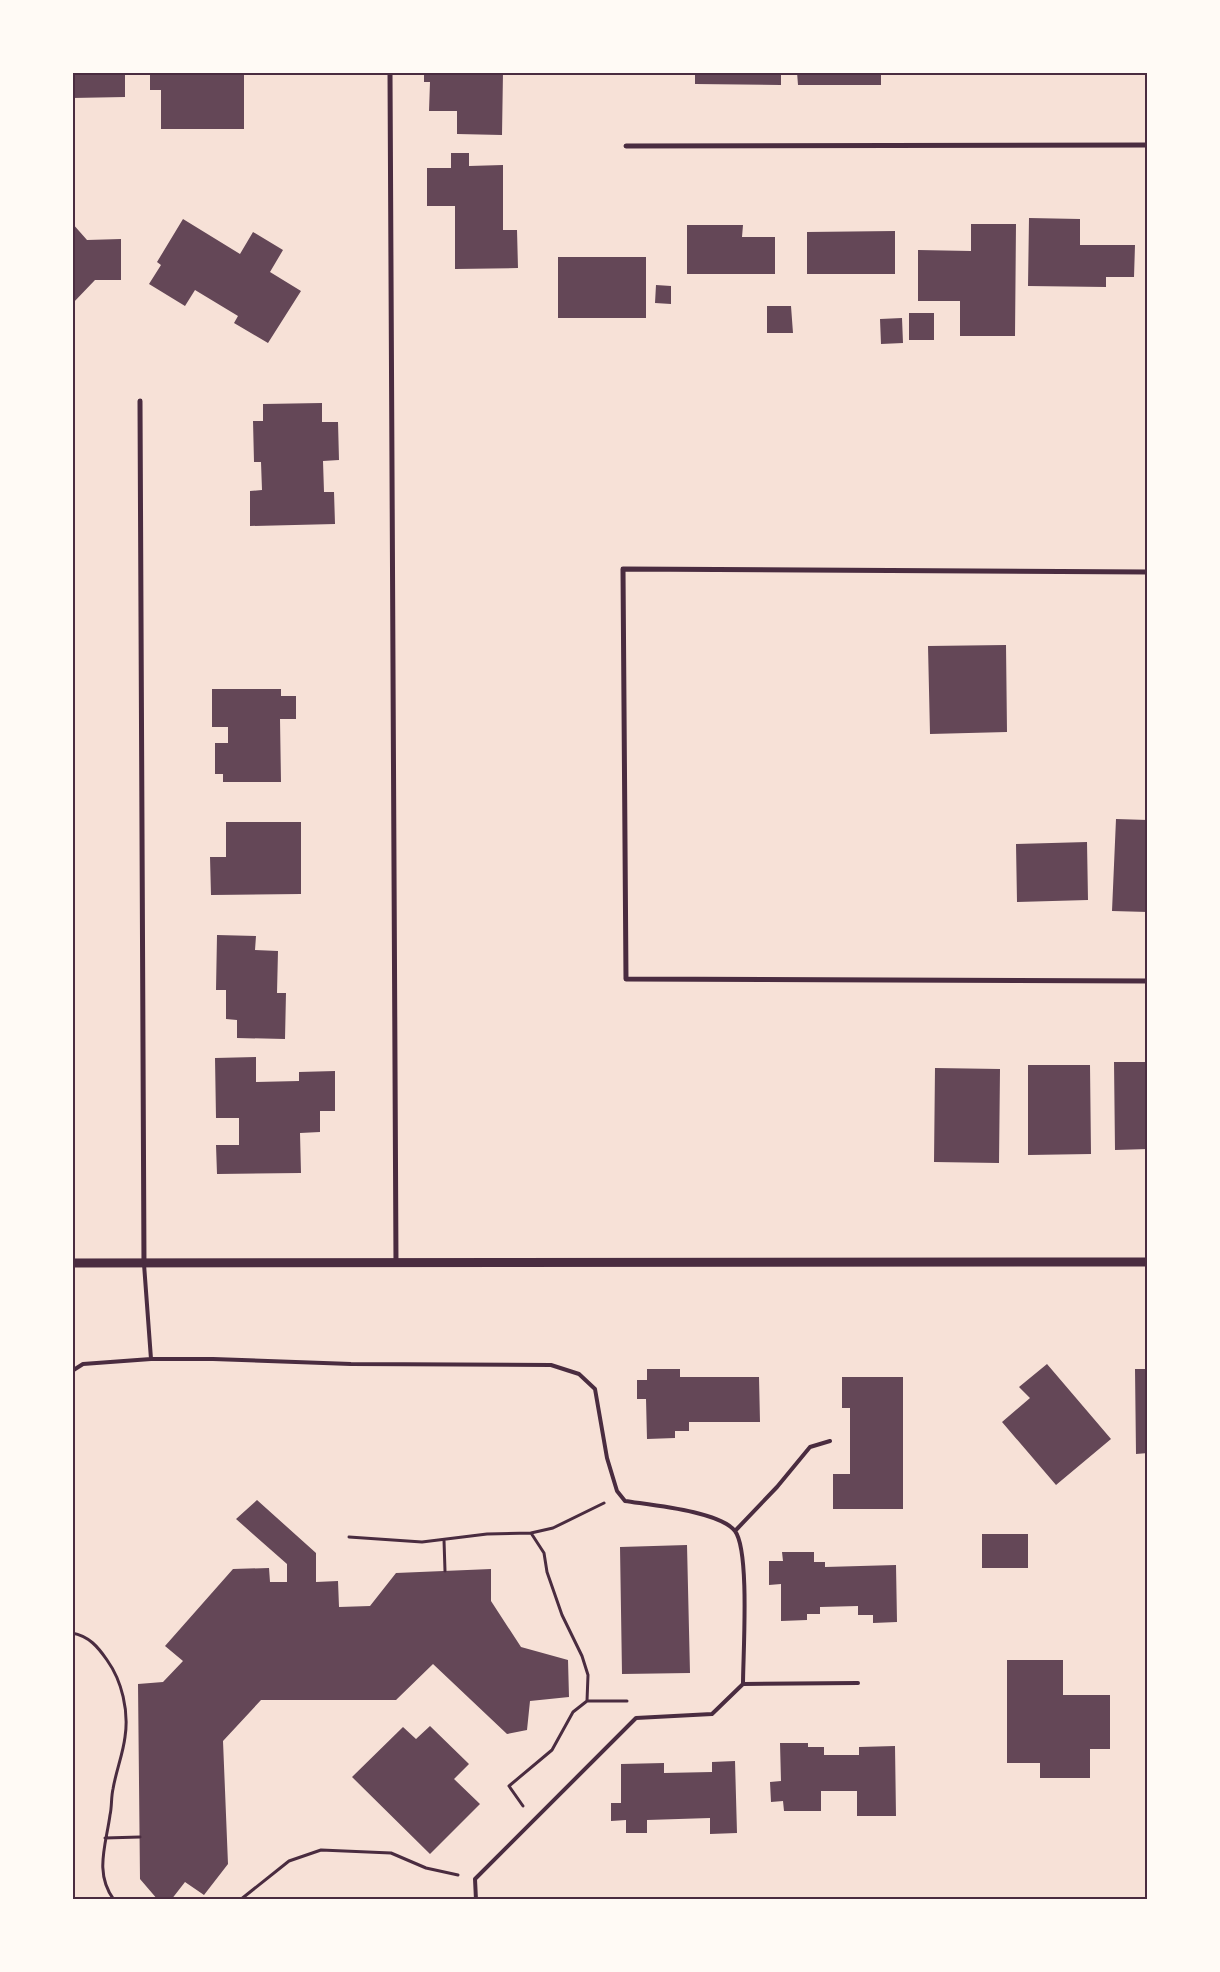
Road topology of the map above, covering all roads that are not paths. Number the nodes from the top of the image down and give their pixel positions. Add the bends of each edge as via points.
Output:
1 (390, 72) edge
2 (1148, 145) edge
3 (626, 146) dead end
4 (140, 401) dead end
5 (1148, 572) edge
6 (1148, 981) edge
7 (1148, 1262) edge
8 (72, 1263) edge
9 (396, 1263) junction
10 (144, 1264) junction
11 (151, 1359) junction
12 (72, 1371) edge
13 (830, 1441) dead end
14 (735, 1531) junction
15 (858, 1683) dead end
16 (743, 1684) junction
17 (476, 1900) edge

1 - 9 street
2 - 3 street
4 - 10 street
5 - 6 street via 623,569 626,979
7 - 9 street
8 - 10 street
9 - 10 street
10 - 11 lane
11 - 12 lane via 83,1364
11 - 14 lane via 551,1365 579,1374 595,1389 607,1458 617,1491 625,1501 681,1509 714,1519
13 - 14 lane via 810,1447 777,1488
14 - 16 lane via 743,1554
15 - 16 lane
16 - 17 lane via 712,1714 636,1718 475,1879

